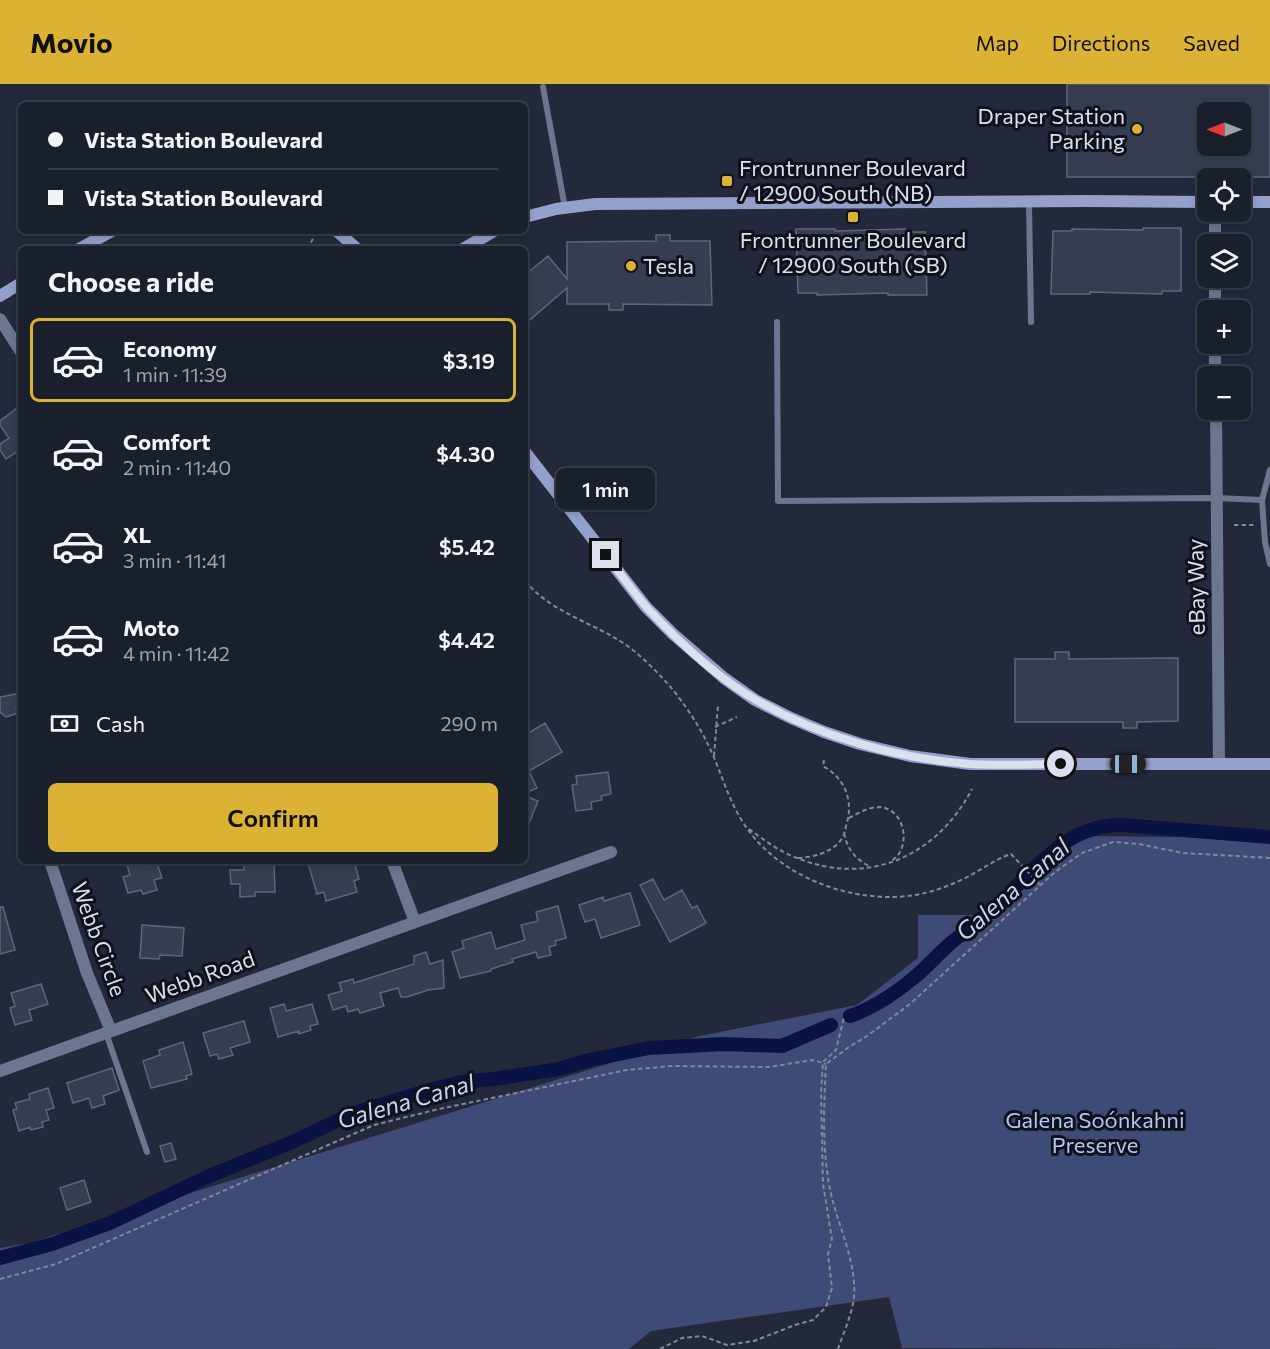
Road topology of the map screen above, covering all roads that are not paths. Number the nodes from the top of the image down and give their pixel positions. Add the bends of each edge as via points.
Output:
1 (543, 87) dead end
2 (1029, 201) junction
3 (1197, 202) edge
4 (1251, 202) edge
5 (1270, 202) edge
6 (566, 208) junction
7 (528, 216) edge
8 (106, 234) edge
9 (340, 234) edge
10 (489, 234) edge
11 (84, 246) edge
12 (354, 246) edge
13 (469, 246) edge
14 (18, 285) edge
15 (0, 296) edge
16 (0, 319) edge
17 (777, 322) dead end
18 (1031, 322) dead end
19 (18, 347) edge
20 (1216, 420) edge
21 (528, 456) edge
22 (1270, 470) edge
23 (1216, 498) junction
24 (1262, 500) junction
25 (1270, 564) edge
26 (1219, 764) junction
27 (1270, 764) edge
28 (611, 852) dead end
29 (51, 864) edge
30 (393, 864) edge
31 (415, 922) junction
32 (108, 1032) junction
33 (0, 1071) edge
34 (147, 1152) dead end

1 - 6 lane
2 - 3 street
2 - 6 street via 595,204
2 - 18 lane
4 - 5 street
6 - 7 street
8 - 11 street
9 - 12 street
10 - 13 street
14 - 15 street
16 - 19 street
17 - 23 lane via 778,501
20 - 23 street, eBay Way
21 - 26 street via 646,607 673,634 724,678 791,718 860,744 961,763
22 - 24 lane
23 - 24 lane
23 - 26 street, eBay Way
24 - 25 lane via 1264,542
26 - 27 street
28 - 31 street, Webb Road
29 - 32 street, Webb Circle
30 - 31 street
31 - 32 street, Webb Road
32 - 33 street, Webb Road
32 - 34 lane

